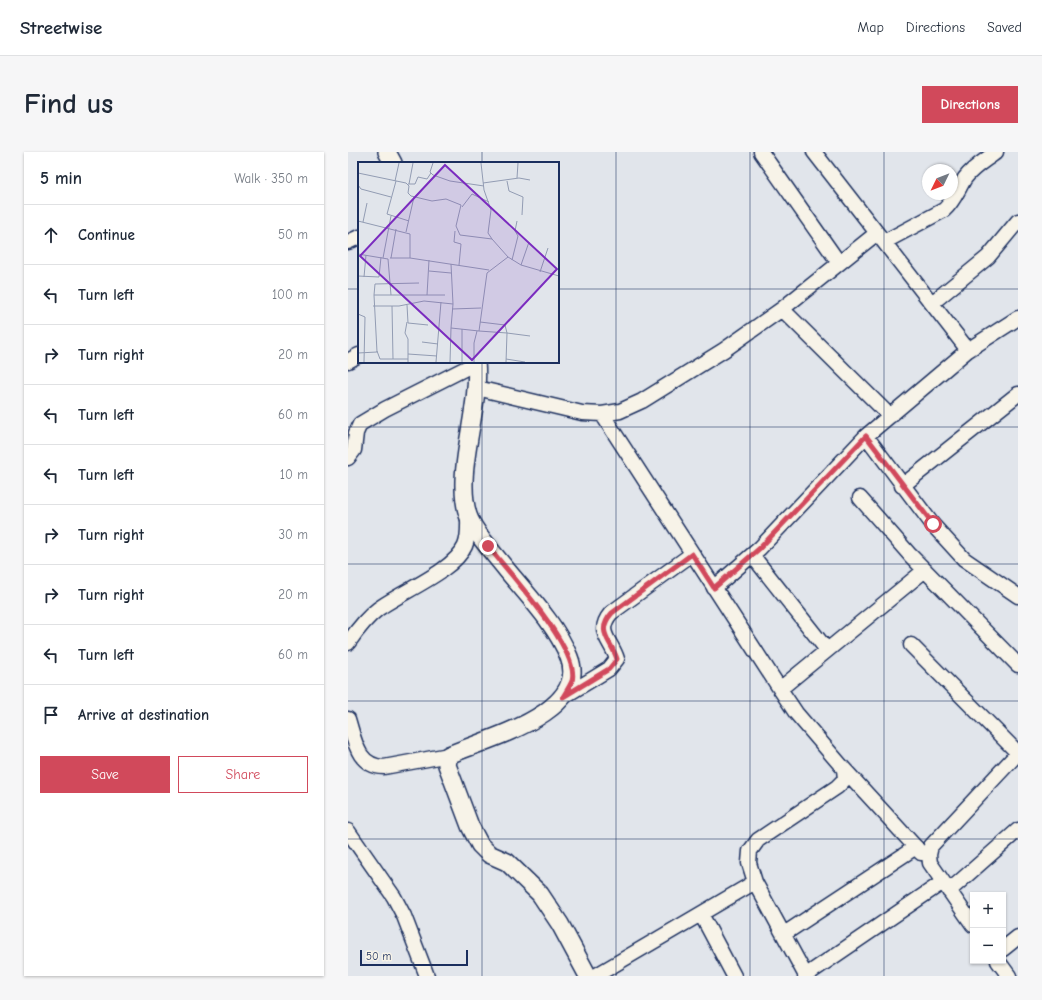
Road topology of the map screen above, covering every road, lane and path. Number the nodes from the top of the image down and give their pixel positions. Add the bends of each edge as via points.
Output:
1 (387, 152) edge
2 (761, 152) edge
3 (814, 152) edge
4 (996, 152) edge
5 (392, 162) edge
6 (1018, 221) edge
7 (358, 237) edge
8 (880, 237) junction
9 (348, 242) edge
10 (839, 263) junction
11 (932, 304) junction
12 (782, 309) junction
13 (1018, 318) edge
14 (968, 350) junction
15 (358, 356) edge
16 (348, 361) edge
17 (474, 363) edge
18 (476, 363) edge
19 (477, 388) junction
20 (1018, 394) edge
21 (602, 414) junction
22 (890, 416) junction
23 (866, 436) junction
24 (348, 458) edge
25 (902, 486) junction
26 (860, 498) dead end
27 (468, 516) junction
28 (692, 554) junction
29 (752, 555) junction
30 (925, 570) junction
31 (714, 588) junction
32 (1018, 596) edge
33 (348, 643) edge
34 (911, 645) dead end
35 (827, 650) junction
36 (1018, 665) edge
37 (780, 689) junction
38 (563, 697) junction
39 (348, 719) edge
40 (1018, 753) edge
41 (448, 755) junction
42 (844, 769) junction
43 (1018, 830) edge
44 (348, 831) edge
45 (916, 848) junction
46 (930, 864) junction
47 (755, 882) junction
48 (946, 886) junction
49 (700, 914) junction
50 (970, 921) edge
51 (784, 934) junction
52 (1018, 937) edge
53 (1006, 947) edge
54 (1000, 964) edge
55 (427, 976) edge
56 (588, 976) edge
57 (595, 976) edge
58 (734, 976) edge
59 (806, 976) edge
60 (1009, 976) edge

1 - 5 street
2 - 10 street
3 - 8 street
4 - 8 street via 973,169 944,210
6 - 11 street via 988,257
7 - 9 street
8 - 10 street
8 - 11 street
10 - 12 street
11 - 14 street
12 - 21 street via 724,350 642,401 620,411
12 - 22 street
13 - 14 street
14 - 22 street
15 - 16 street
17 - 24 street via 360,424 354,450
18 - 19 street
19 - 21 street via 582,413
19 - 27 street via 464,482 464,500
20 - 25 street
21 - 28 street
22 - 23 street
23 - 25 street
23 - 29 street
25 - 32 street via 964,559
26 - 30 street
27 - 33 street via 468,538 458,556 446,567 379,608 363,622
27 - 38 street via 488,546 555,630 570,658 572,680
28 - 31 street
28 - 38 street via 612,613 604,622 604,630 617,659 609,669
29 - 31 street
29 - 35 street
30 - 35 street
30 - 36 street
31 - 37 street
34 - 40 street
35 - 37 street
37 - 42 street via 796,713
38 - 41 street via 551,709 520,727
39 - 41 street via 358,752 365,761 374,766 384,767
40 - 46 street via 931,846
41 - 56 street via 447,765 480,845 489,854 507,862 540,894 560,924
42 - 45 street
42 - 47 street via 844,779 837,787 758,840 750,851 749,863
43 - 48 street
44 - 55 street via 400,910
45 - 46 street
45 - 51 street
46 - 48 street
47 - 49 street
47 - 51 street
48 - 50 street
48 - 59 street
49 - 57 street
49 - 58 street
51 - 59 street
52 - 53 street
54 - 60 street

